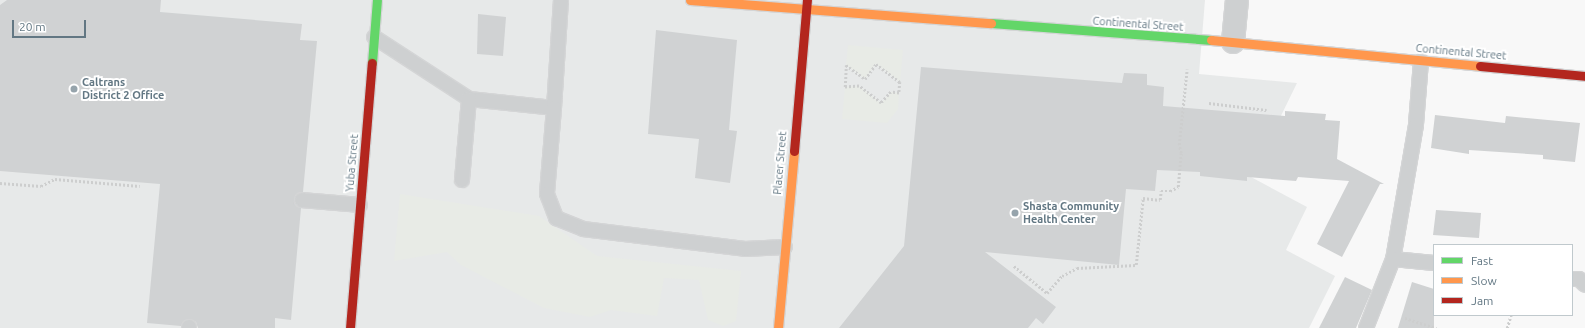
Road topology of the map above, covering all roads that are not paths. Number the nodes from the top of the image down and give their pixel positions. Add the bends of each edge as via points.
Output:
1 (377, 0) edge
2 (562, 0) edge
3 (690, 0) edge
4 (807, 0) edge
5 (1237, 0) edge
6 (806, 11) junction
7 (374, 37) junction
8 (1233, 42) junction
9 (1421, 61) junction
10 (1585, 76) edge
11 (469, 99) junction
12 (554, 108) junction
13 (462, 180) dead end
14 (302, 200) dead end
15 (360, 205) junction
16 (785, 247) junction
17 (1393, 259) junction
18 (1433, 263) edge
19 (1573, 279) edge
20 (1585, 285) edge
21 (350, 328) edge
22 (778, 328) edge
23 (1366, 328) edge

1 - 7 street, Yuba Street
2 - 12 lane
3 - 6 street, Continental Street
4 - 6 street, Placer Street
5 - 8 street
6 - 8 street, Continental Street
6 - 16 street, Placer Street
7 - 11 lane
7 - 15 street, Yuba Street
8 - 9 street, Continental Street
9 - 10 street, Continental Street
9 - 17 lane via 1416,125
11 - 12 lane
11 - 13 lane
12 - 16 lane via 547,194 556,218 583,229 745,248
14 - 15 lane
15 - 21 street, Yuba Street
16 - 22 street, Placer Street
17 - 18 lane
17 - 23 lane
19 - 20 lane

